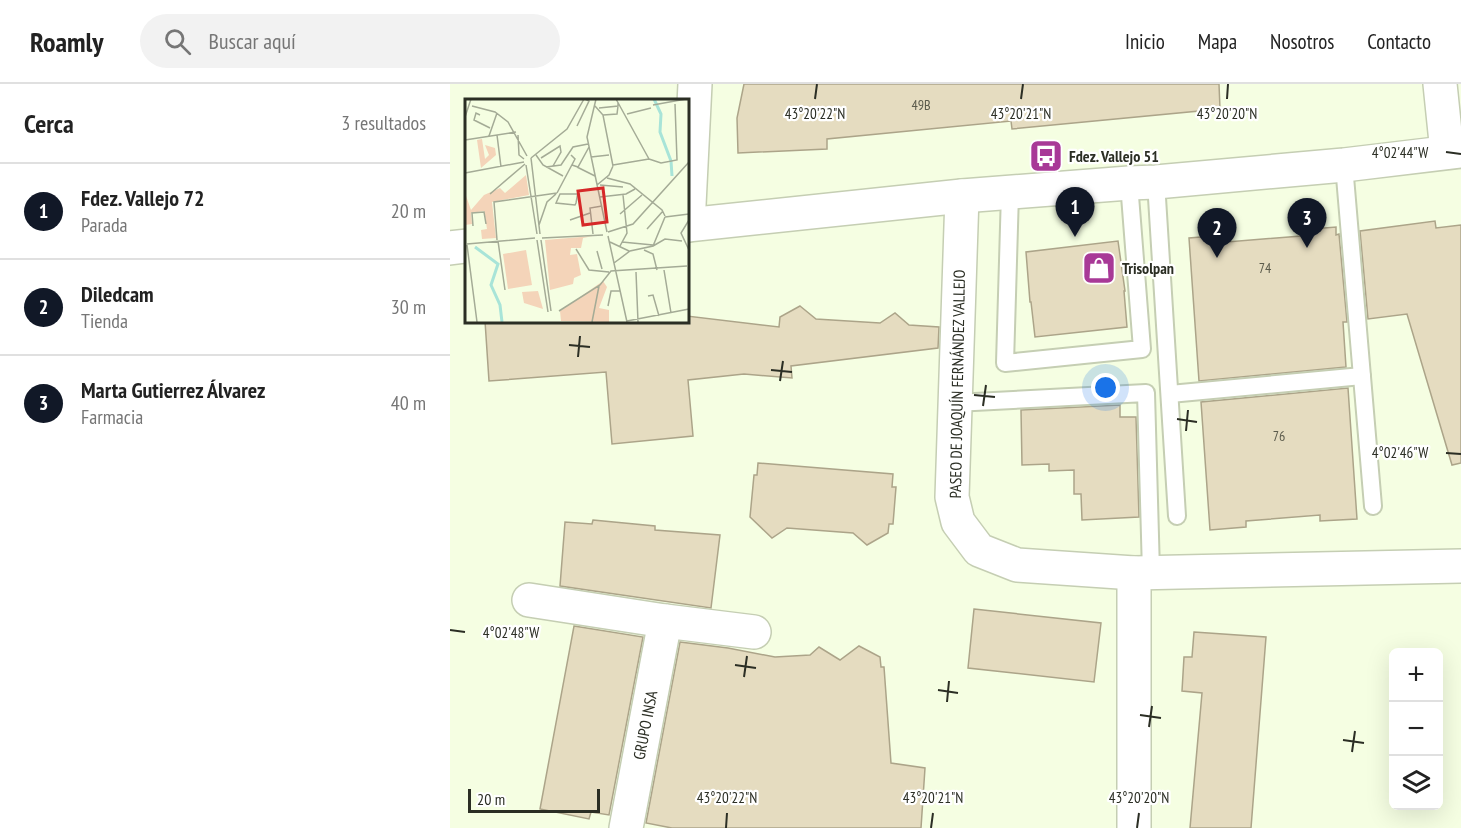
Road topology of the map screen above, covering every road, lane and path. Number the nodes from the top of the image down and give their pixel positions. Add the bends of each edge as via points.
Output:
1 (695, 84) edge
2 (1440, 84) edge
3 (1454, 151) edge
4 (1344, 165) junction
5 (1143, 183) junction
6 (1010, 193) junction
7 (962, 196) junction
8 (688, 225) edge
9 (465, 246) edge
10 (450, 248) edge
11 (1362, 376) junction
12 (1170, 394) junction
13 (955, 403) junction
14 (1373, 506) dead end
15 (1177, 516) dead end
16 (1461, 566) edge
17 (1143, 572) junction
18 (529, 600) dead end
19 (665, 621) junction
20 (754, 632) dead end
21 (626, 828) edge
22 (1134, 828) edge

1 - 8 street
2 - 3 street
3 - 4 street
4 - 5 street
4 - 11 lane
5 - 6 street
5 - 6 lane via 1142,349 1005,363
5 - 12 lane
6 - 7 street
7 - 8 street
7 - 13 street, PASEO DE JOAQUÍN FERNÁNDEZ VALLEJO
9 - 10 street
11 - 12 lane
11 - 14 lane
12 - 15 lane
13 - 17 street, PASEO DE JOAQUÍN FERNÁNDEZ VALLEJO via 952,497 958,522 978,550 1017,565
13 - 17 lane via 1146,393
16 - 17 street, PASEO DE JOAQUÍN FERNÁNDEZ VALLEJO
17 - 22 street
18 - 19 street
19 - 20 street
19 - 21 street, GRUPO INSA

